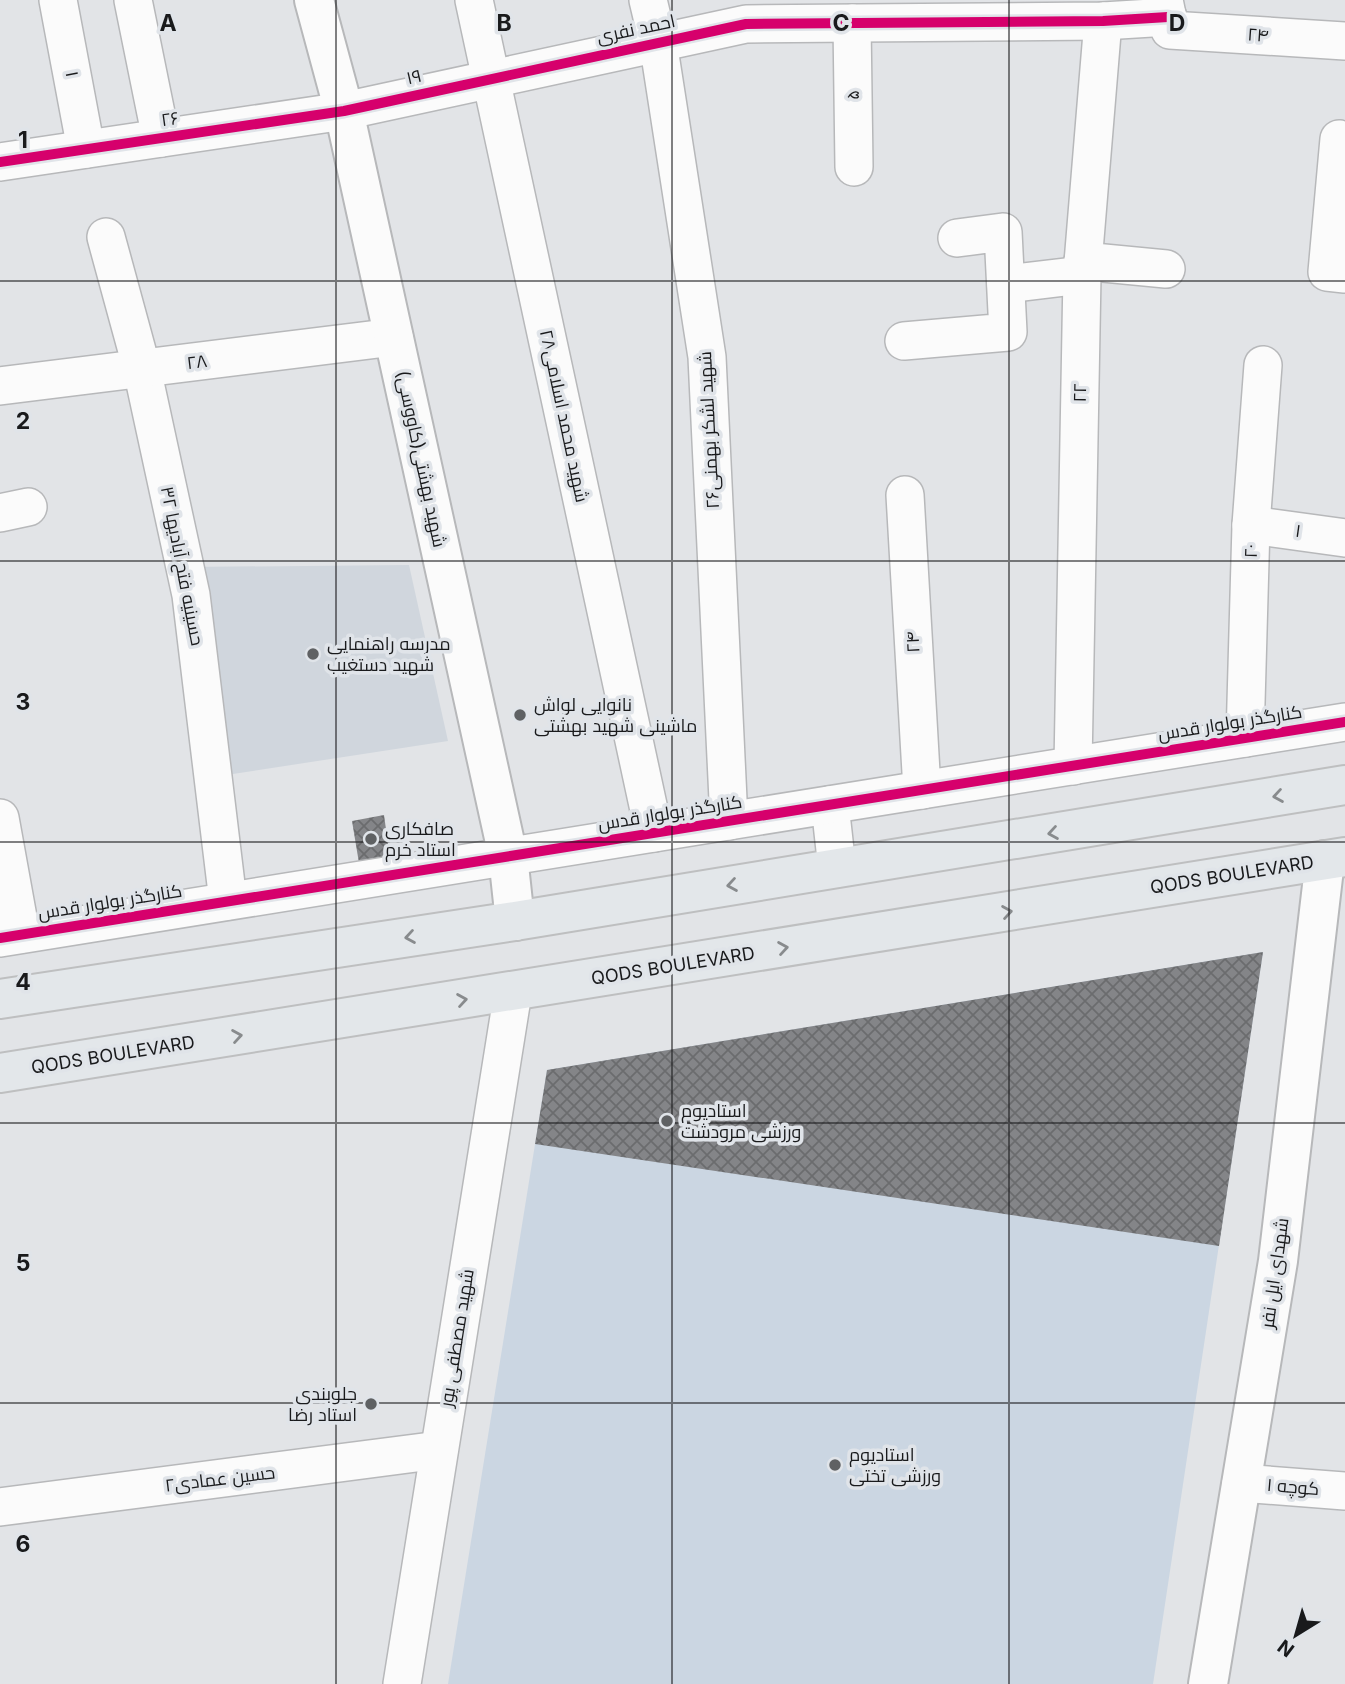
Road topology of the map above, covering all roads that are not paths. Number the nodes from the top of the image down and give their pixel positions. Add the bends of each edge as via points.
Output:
1 (58, 0) edge
2 (134, 0) edge
3 (314, 0) edge
4 (474, 0) edge
5 (648, 0) edge
6 (754, 12) edge
7 (1167, 16) edge
8 (1103, 21) junction
9 (852, 23) junction
10 (1345, 41) edge
11 (658, 42) junction
12 (491, 78) junction
13 (344, 111) junction
14 (161, 138) junction
15 (1339, 139) dead end
16 (86, 149) junction
17 (0, 162) edge
18 (854, 167) dead end
19 (106, 237) dead end
20 (957, 238) dead end
21 (1083, 268) junction
22 (1166, 269) dead end
23 (1336, 273) edge
24 (1006, 284) junction
25 (394, 337) junction
26 (904, 341) dead end
27 (1264, 365) dead end
28 (142, 369) junction
29 (0, 386) edge
30 (905, 495) dead end
31 (1251, 525) junction
32 (1345, 538) edge
33 (1345, 722) edge
34 (1245, 738) junction
35 (1073, 766) junction
36 (1345, 785) edge
37 (922, 790) junction
38 (830, 805) junction
39 (0, 818) edge
40 (729, 821) junction
41 (654, 833) junction
42 (508, 856) junction
43 (1335, 859) edge
44 (837, 868) junction
45 (228, 901) junction
46 (515, 921) junction
47 (10, 936) edge
48 (513, 992) junction
49 (0, 999) edge
50 (0, 1073) edge
51 (439, 1450) junction
52 (1241, 1483) junction
53 (1345, 1492) edge
54 (0, 1507) edge
55 (402, 1684) edge
56 (1208, 1684) edge

1 - 16 street, ۱
2 - 14 street
3 - 13 street, شهید بهشتی(کاووسی)
4 - 12 street, شهید محمد اسلامی۲۸
5 - 11 street
6 - 9 street, احمد نفری
6 - 11 street, احمد نفری via 746,24
7 - 8 street, احمد نفری
7 - 10 street, ۲۴
8 - 9 street, احمد نفری
8 - 21 street, ۲۲
9 - 18 street, ۵
11 - 12 street, احمد نفری
11 - 40 street, شهید لشکر بهمنی۲۶ via 707,357
12 - 13 street, ۱۹
12 - 41 street, شهید محمد اسلامی۲۸
13 - 14 street, ۲۶
13 - 25 street, شهید بهشتی(کاووسی)
14 - 16 street, ۲۶
15 - 23 street
16 - 17 street, ۲۶
19 - 28 street, حسینیه فتح آبادیها ۳۲
20 - 24 street via 1003,232
21 - 22 street
21 - 24 street
21 - 35 street, ۲۲
24 - 26 street via 1008,332
25 - 28 street, ۲۸
25 - 42 street, شهید بهشتی(کاووسی)
27 - 31 street, ۲۰
28 - 29 street, ۲۸
28 - 45 street, حسینیه فتح آبادیها ۳۲ via 191,595
30 - 37 street, ۲۴
31 - 32 street, ۱
31 - 34 street, ۲۰
33 - 34 street, کنارگذر بولوار قدس
34 - 35 street, کنارگذر بولوار قدس
35 - 37 street, کنارگذر بولوار قدس
36 -> 44 main road
37 - 38 street, کنارگذر بولوار قدس
38 - 40 street, کنارگذر بولوار قدس
38 - 44 street
39 - 47 street
40 - 41 street, کنارگذر بولوار قدس
41 - 42 street, کنارگذر بولوار قدس
42 - 45 street, کنارگذر بولوار قدس
42 - 46 street, شهید بهشتی(کاووسی)
48 -> 43 main road, QODS BOULEVARD
43 - 52 street, شهدای ایل نفر via 1279,1261
44 -> 46 main road
45 - 47 street, کنارگذر بولوار قدس
46 -> 49 main road
50 -> 48 main road, QODS BOULEVARD
48 - 51 street, شهید مصطفی پور
51 - 54 street, حسین عمادی۲
51 - 55 street, شهید مصطفی پور
52 - 53 street, کوچه ۱
52 - 56 street, شهدای ایل نفر

